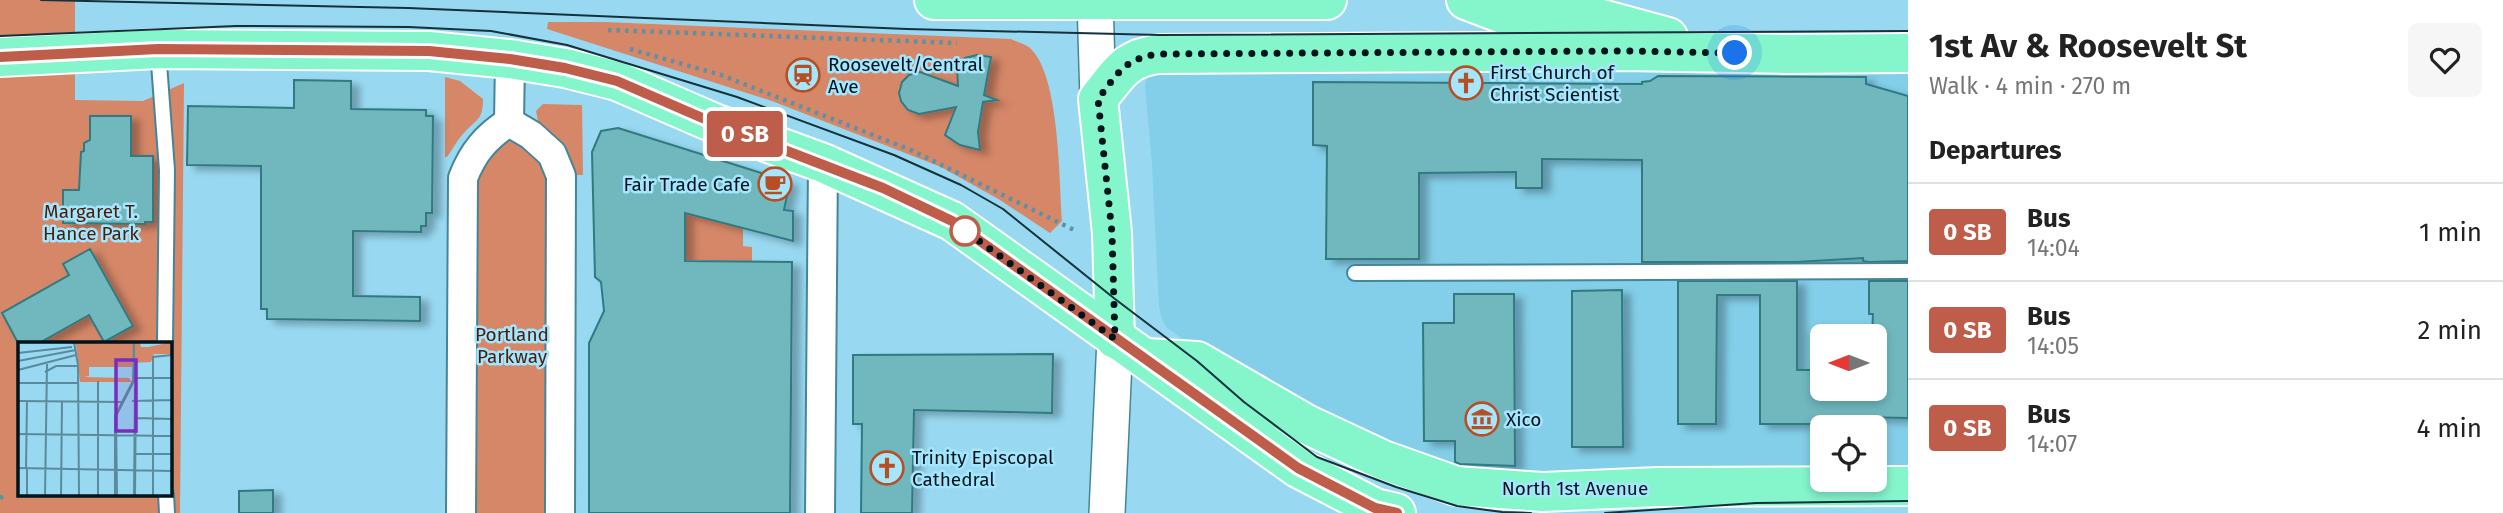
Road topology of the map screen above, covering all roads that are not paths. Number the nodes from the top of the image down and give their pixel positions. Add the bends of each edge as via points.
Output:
1 (934, 0) edge
2 (1327, 0) edge
3 (1466, 0) edge
4 (1095, 1) edge
5 (158, 49) junction
6 (1908, 53) edge
7 (1787, 54) junction
8 (0, 57) edge
9 (510, 59) junction
10 (1098, 99) junction
11 (509, 122) junction
12 (823, 163) junction
13 (1908, 271) edge
14 (1355, 273) dead end
15 (165, 342) edge
16 (1130, 349) junction
17 (1908, 486) edge
18 (1345, 503) edge
19 (461, 513) edge
20 (560, 513) edge
21 (820, 513) edge
22 (1107, 513) edge
23 (1396, 513) edge

1 - 4 main road
2 - 4 main road
3 - 7 main road via 1503,14 1598,18 1702,44
4 - 10 street
5 - 8 main road
5 - 9 main road via 429,51
5 - 15 lane via 167,170
6 - 7 main road
7 - 10 main road via 1159,54 1140,56 1118,72
9 - 11 street
9 - 12 main road via 617,81
10 - 16 main road
11 - 19 street via 475,150 463,178
11 - 20 street via 552,154 561,176
12 - 16 main road via 952,221
12 - 21 street
13 - 14 lane
16 - 17 main road, North 1st Avenue via 1197,361 1306,424 1383,460 1456,486 1543,492
16 - 18 main road
16 - 22 street
18 - 23 main road

